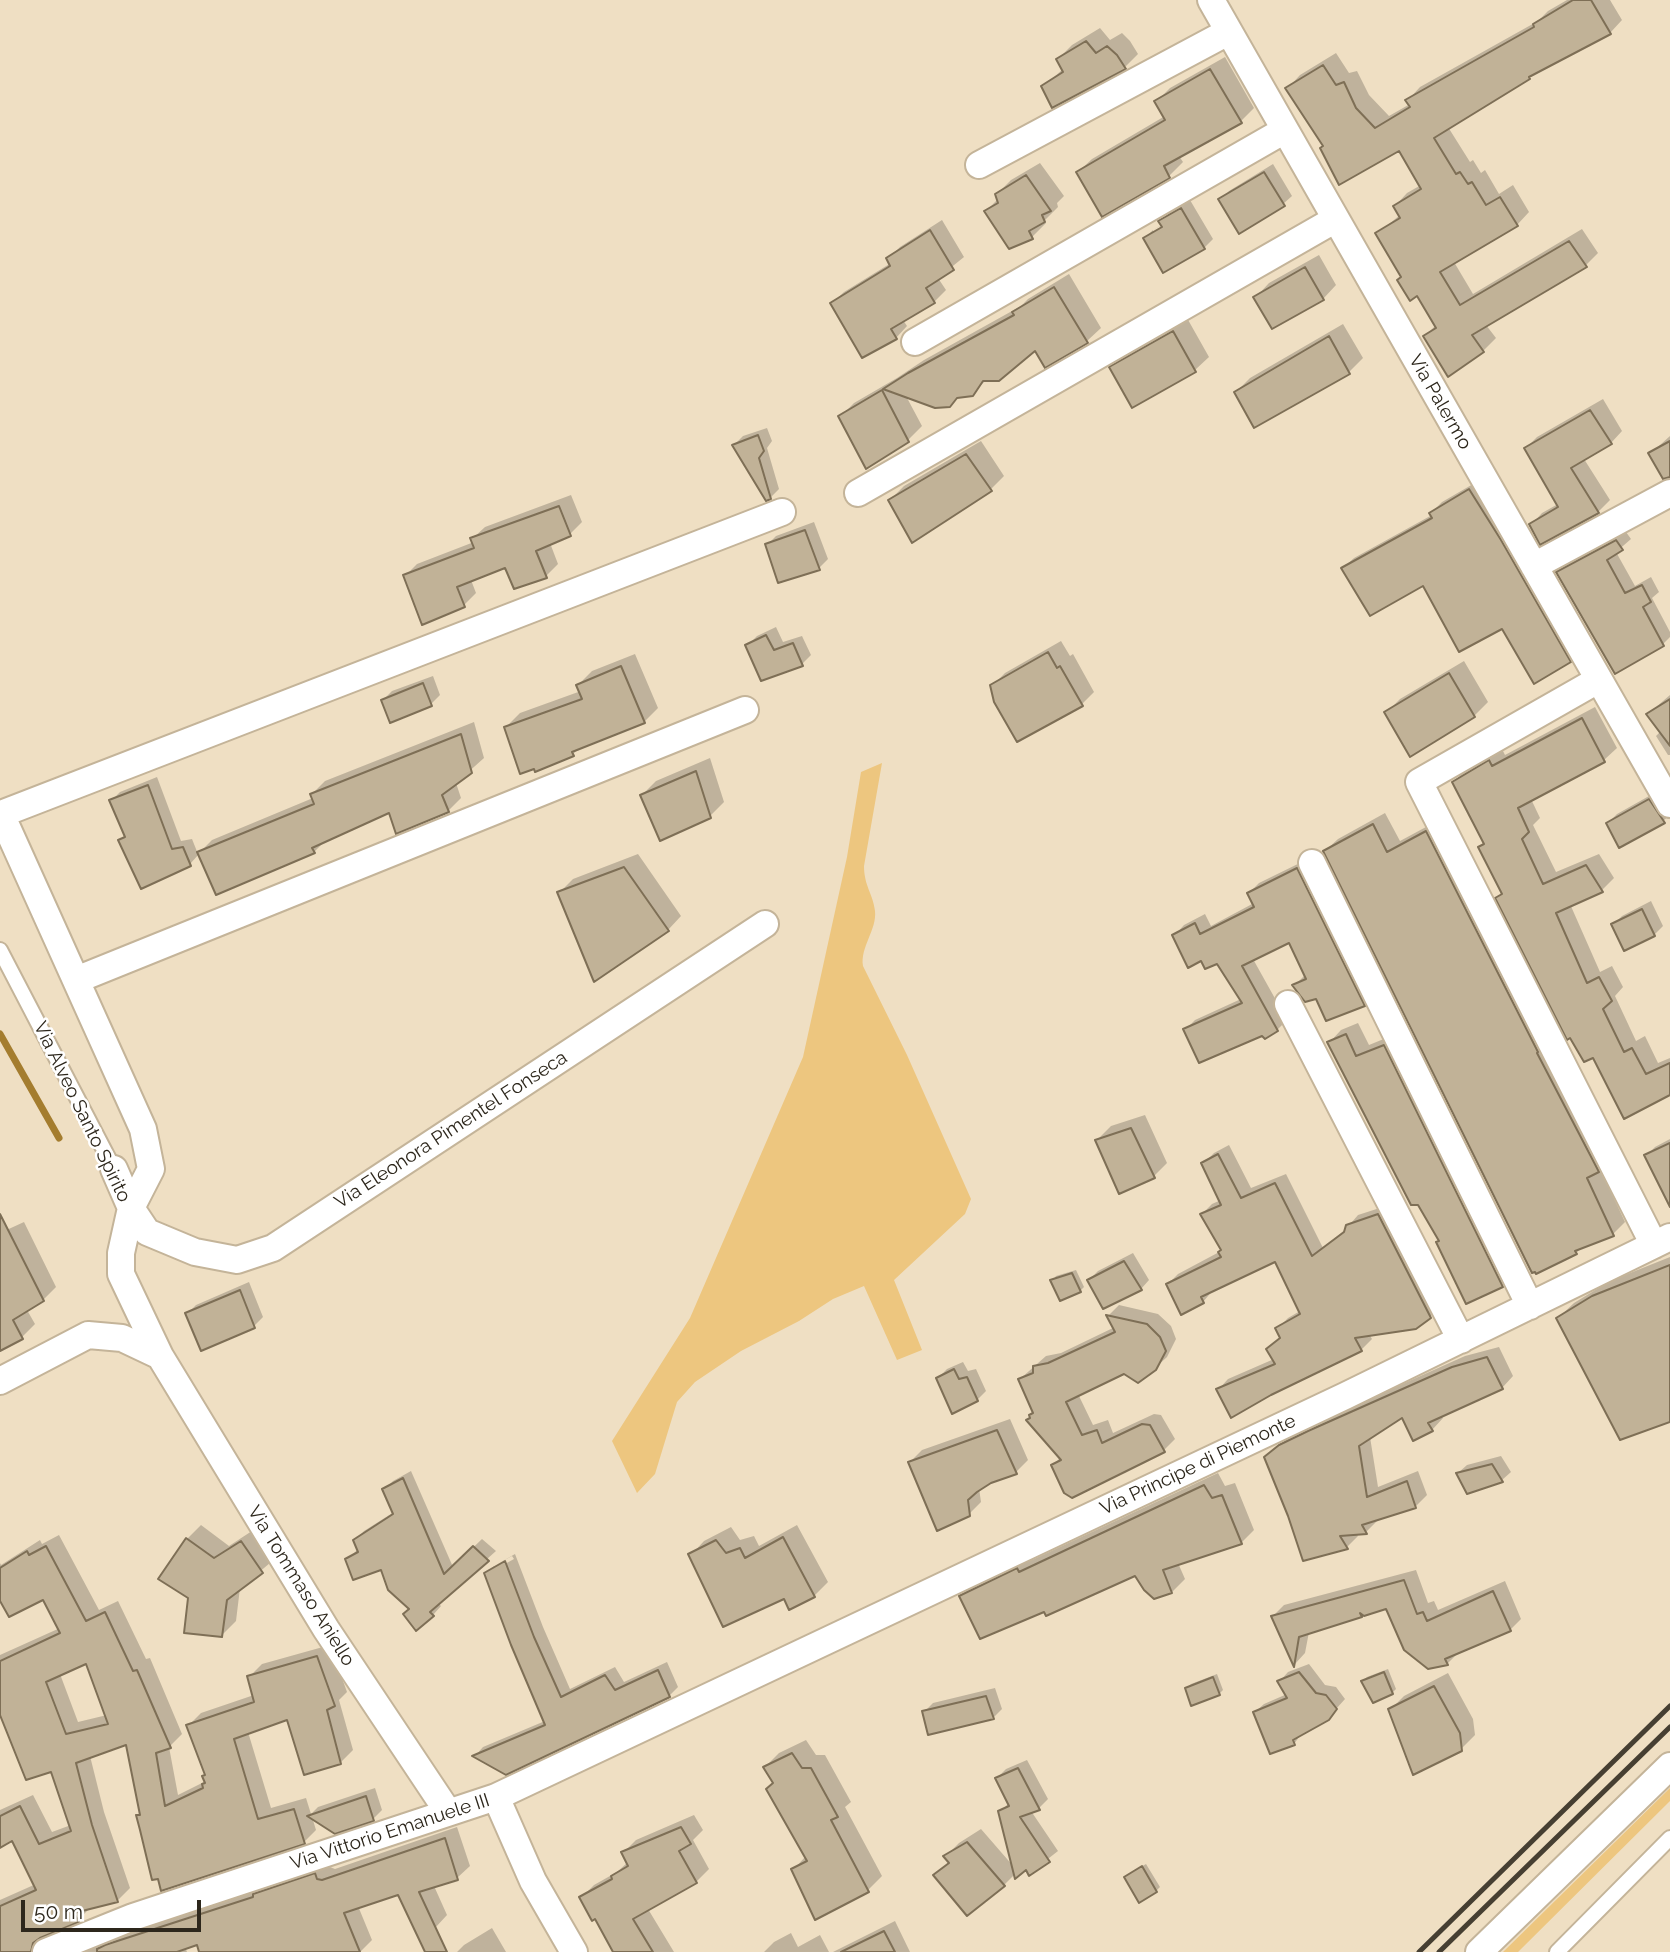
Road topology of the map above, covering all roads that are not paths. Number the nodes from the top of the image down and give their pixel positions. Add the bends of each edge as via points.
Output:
1 (1211, 0) edge
2 (1228, 32) junction
3 (1284, 130) junction
4 (979, 165) dead end
5 (1335, 219) junction
6 (915, 342) dead end
7 (858, 493) dead end
8 (1670, 493) edge
9 (782, 512) dead end
10 (1534, 566) junction
11 (1598, 680) junction
12 (745, 710) dead end
13 (1670, 804) edge
14 (1312, 863) dead end
15 (765, 924) dead end
16 (0, 950) edge
17 (76, 980) junction
18 (1288, 1004) dead end
19 (114, 1169) joint
20 (131, 1208) junction
21 (1662, 1241) edge
22 (1530, 1306) junction
23 (1461, 1340) junction
24 (160, 1356) junction
25 (0, 1381) edge
26 (724, 1689) joint
27 (1670, 1766) edge
28 (496, 1797) junction
29 (448, 1812) junction
30 (1670, 1838) edge
31 (47, 1952) edge
32 (574, 1952) edge
33 (1479, 1952) edge
34 (1557, 1952) edge

1 - 2 street, Via Palermo
2 - 3 street, Via Palermo
2 - 4 street
3 - 5 street, Via Palermo
3 - 6 street
5 - 7 street
5 - 10 street, Via Palermo
8 - 10 street
9 - 17 street via 1,814
10 - 11 street, Via Palermo
11 - 13 street, Via Palermo
11 - 21 street via 1419,782
12 - 17 street
14 - 22 street
15 - 20 street, Via Eleonora Pimentel Fonseca via 273,1248 237,1260 195,1252 147,1232
16 - 19 lane, Via Alveo Santo Spirito
17 - 20 street via 143,1129 151,1169
18 - 23 street
19 - 20 street, Via Alveo Santo Spirito
20 - 24 street, Via Alveo Santo Spirito via 121,1274
21 - 22 street, Via Principe di Piemonte
22 - 23 street, Via Principe di Piemonte
23 - 26 street, Via Principe di Piemonte
24 - 25 street via 122,1338 88,1335
24 - 29 street, Via Tommaso Aniello via 326,1629
26 - 28 street, Via Vittorio Emanuele III
27 - 33 street
28 - 29 street, Via Vittorio Emanuele III
28 - 32 street via 533,1881
29 - 31 street, Via Vittorio Emanuele III via 133,1917
30 - 34 lane

